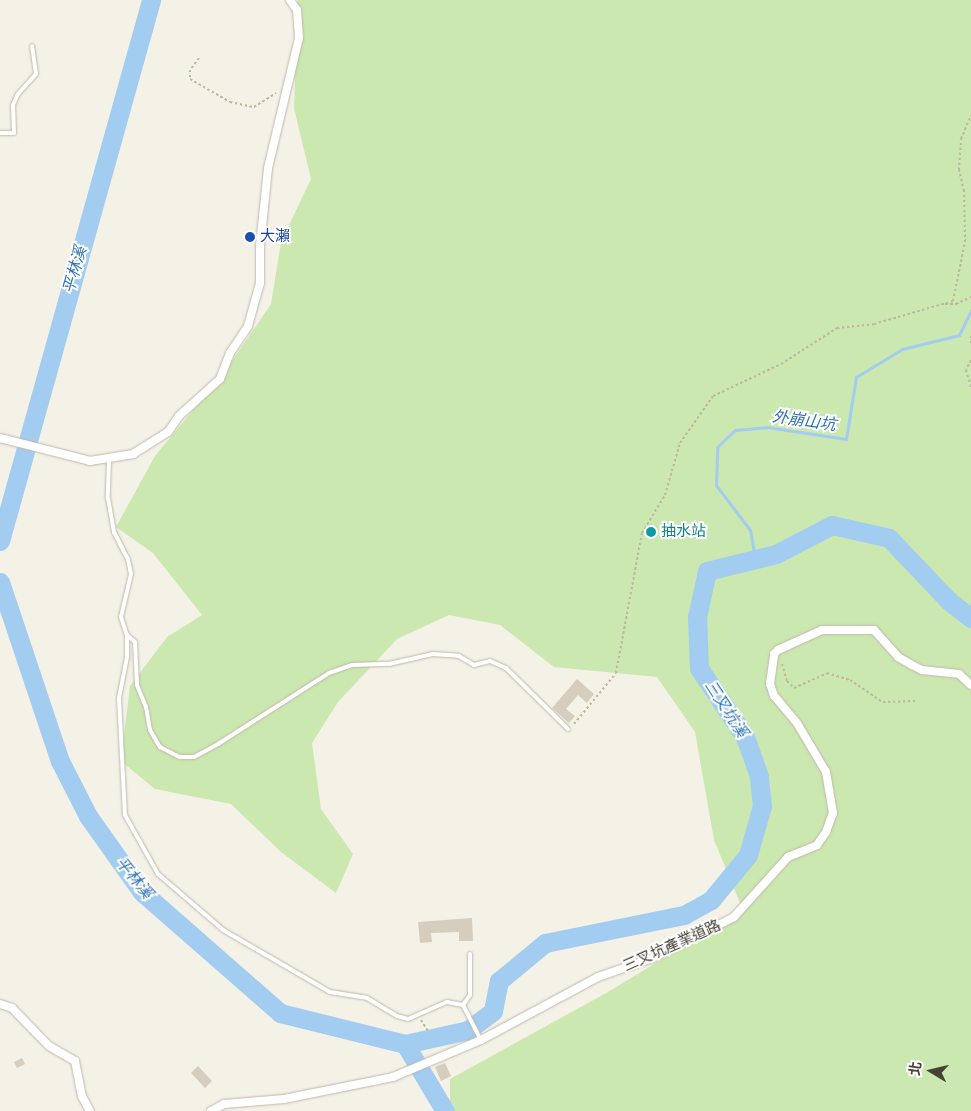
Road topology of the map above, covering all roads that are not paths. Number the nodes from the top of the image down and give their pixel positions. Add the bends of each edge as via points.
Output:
1 (290, 0) edge
2 (32, 46) dead end
3 (0, 133) edge
4 (0, 438) edge
5 (109, 460) junction
6 (127, 635) junction
7 (971, 685) edge
8 (568, 729) road end
9 (470, 954) dead end
10 (0, 1004) edge
11 (463, 1005) junction
12 (481, 1040) junction
13 (90, 1111) edge
14 (212, 1111) edge

1 - 5 street via 297,10 299,38 268,168 260,246 260,283 248,326 230,353 220,379 179,416 168,432 133,454
2 - 3 lane via 36,74 18,94 13,105 14,133
4 - 5 street via 90,461
5 - 6 lane via 108,498 114,532 128,559 131,574 121,618
6 - 8 lane via 135,642 137,685 146,707 150,730 160,747 180,757 194,758 329,673 352,665 389,664 433,654 459,656 474,665 490,661 506,668
6 - 11 lane via 127,657 119,698 125,815 158,874 223,930 330,992 368,998 396,1016 408,1019 447,1002
7 - 12 street, 三叉坑產業道路 via 959,674 922,670 912,665 898,656 874,630 822,630 778,650 771,669 770,684 774,696 797,723 826,772 830,788 833,813 823,838 817,845 788,857 734,917 653,958 598,977
9 - 11 lane via 470,995
10 - 13 street via 12,1008 49,1046 75,1061 82,1096
11 - 12 lane
12 - 14 street, 三叉坑產業道路 via 392,1077 284,1099 224,1104

